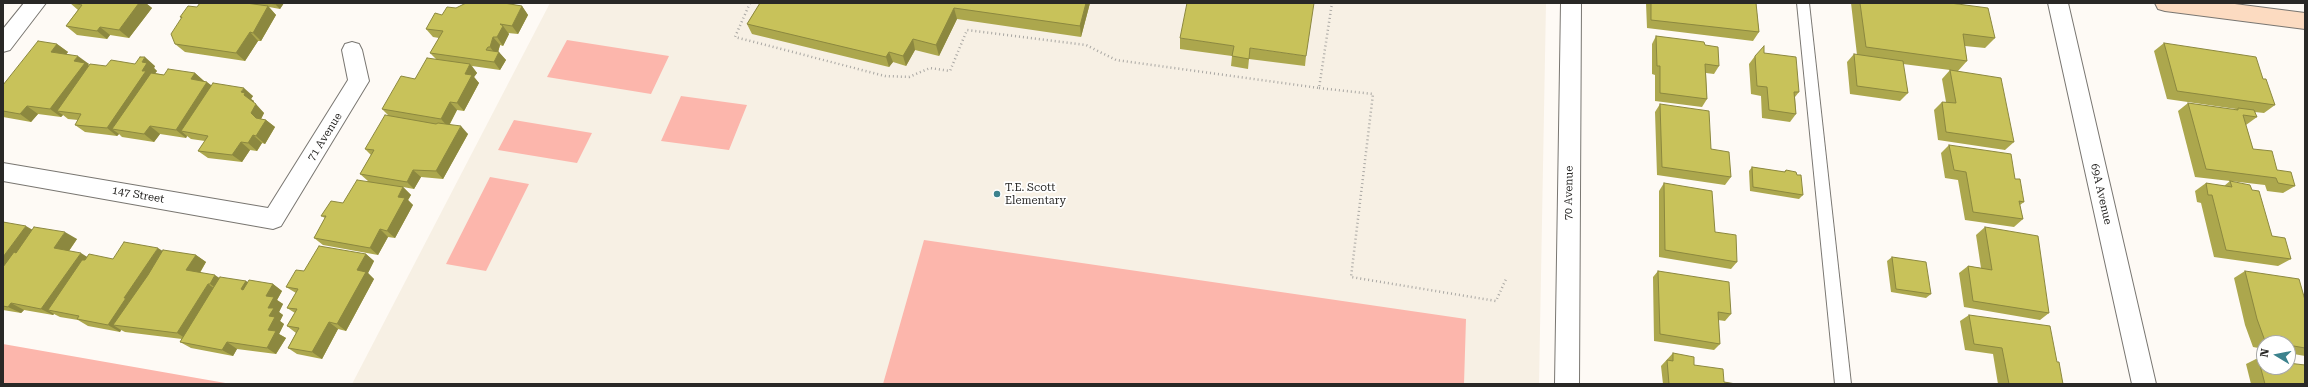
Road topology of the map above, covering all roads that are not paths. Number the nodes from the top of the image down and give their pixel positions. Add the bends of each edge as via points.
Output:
1 (36, 3) edge
2 (1572, 3) edge
3 (1803, 3) edge
4 (2058, 3) edge
5 (2165, 3) edge
6 (2305, 21) edge
7 (3, 44) edge
8 (352, 50) dead end
9 (3, 172) edge
10 (273, 219) joint
11 (1567, 384) edge
12 (1843, 384) edge
13 (2144, 384) edge

1 - 7 street
2 - 11 street, 70 Avenue
3 - 12 lane
4 - 13 street, 69A Avenue
5 - 6 street
8 - 10 street, 71 Avenue via 359,82
9 - 10 street, 147 Street

